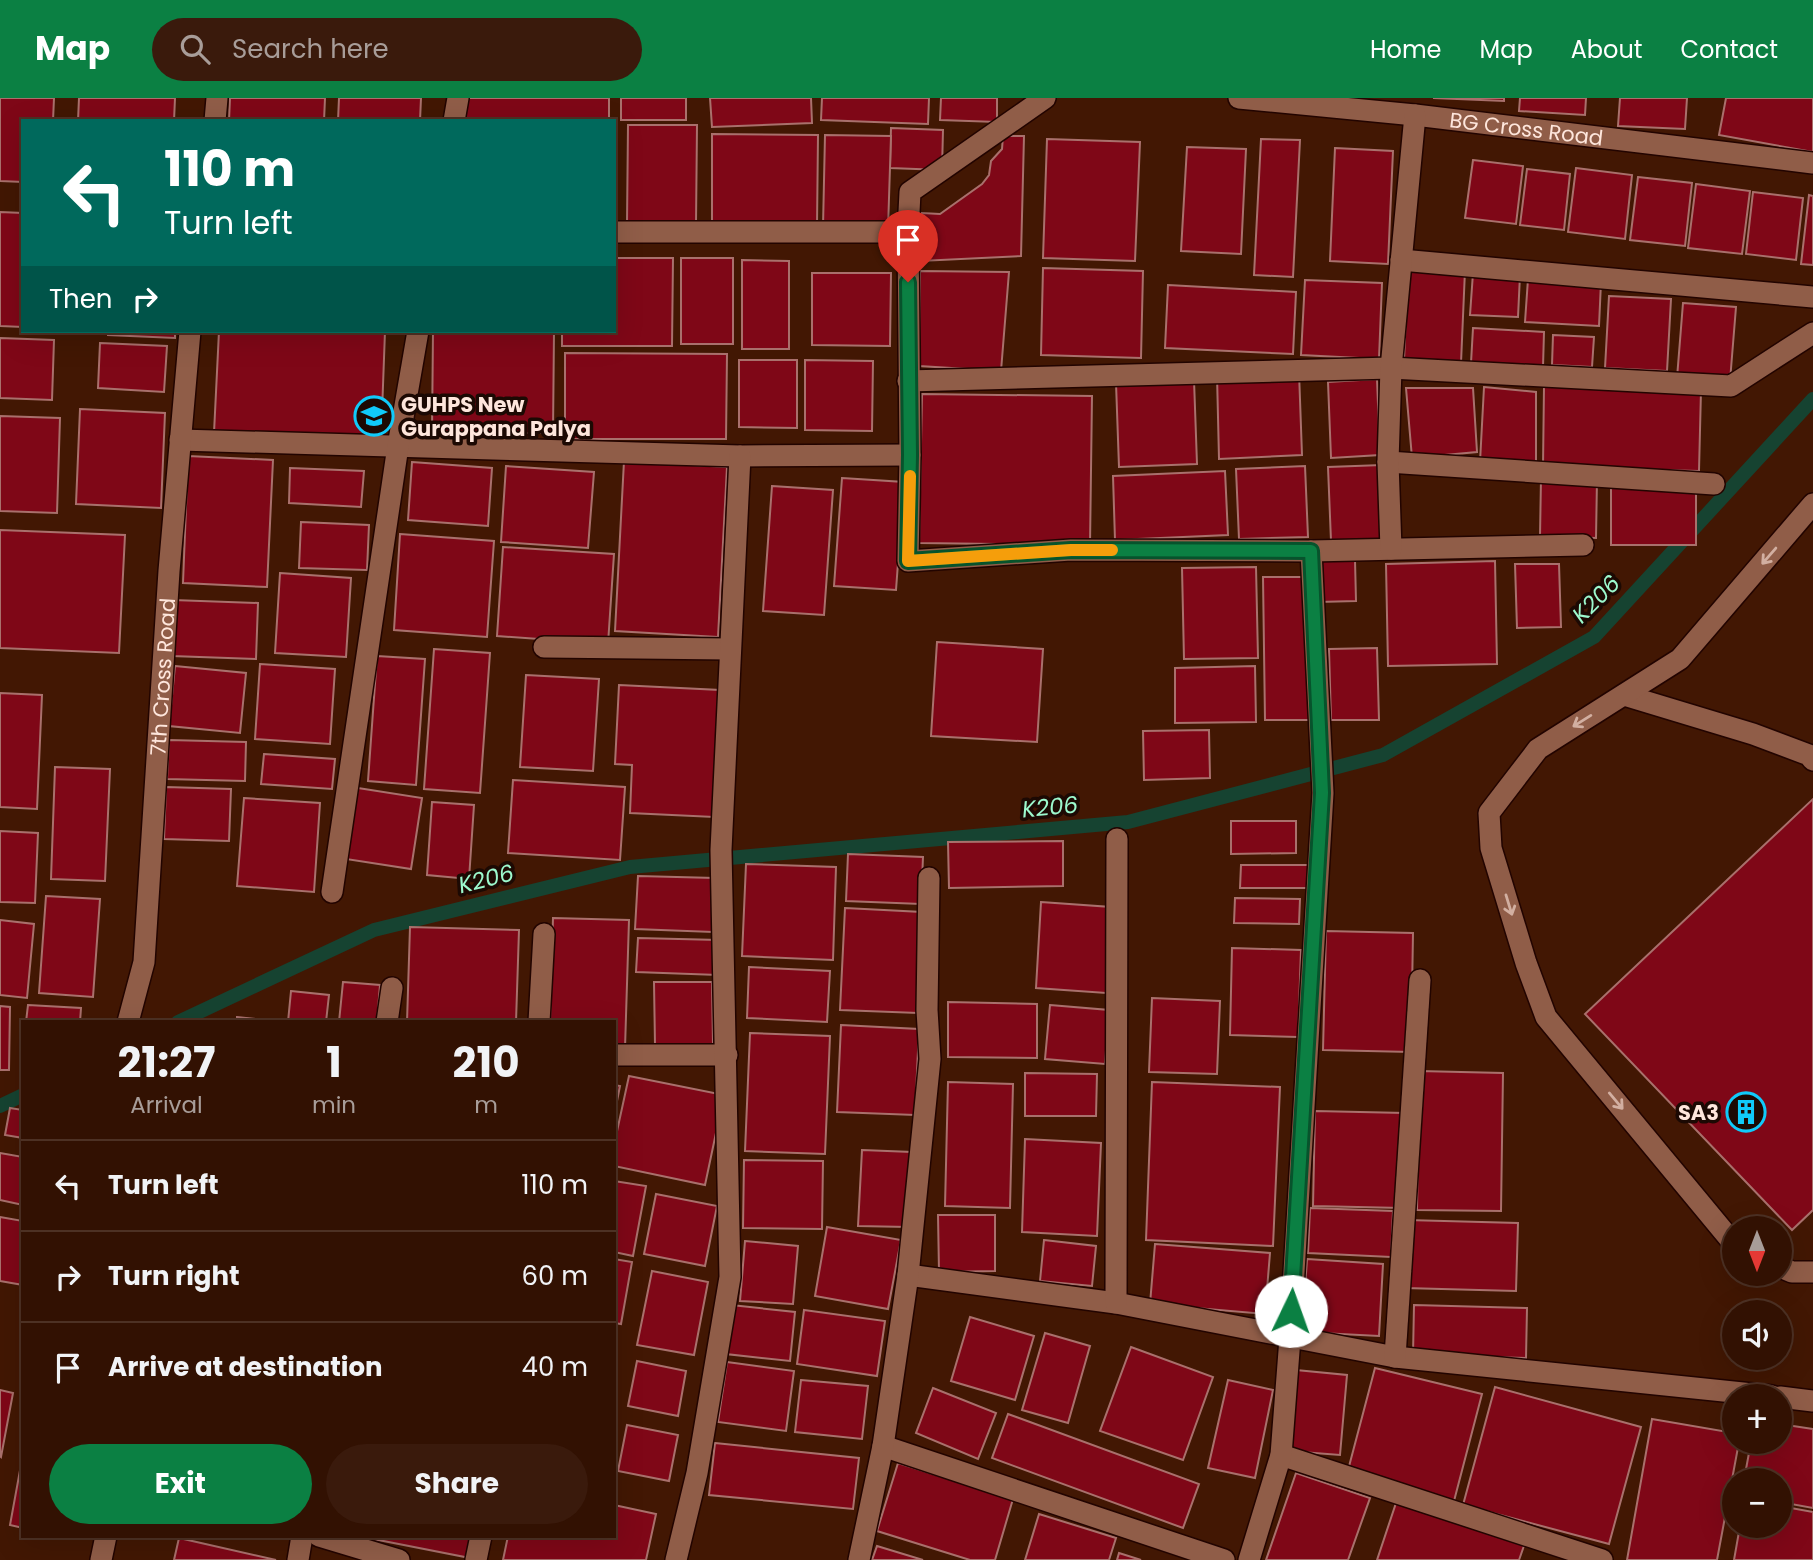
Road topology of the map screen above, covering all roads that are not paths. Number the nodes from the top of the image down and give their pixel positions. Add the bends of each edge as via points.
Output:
1 (217, 98) edge
2 (458, 98) edge
3 (1045, 98) edge
4 (1239, 98) edge
5 (1415, 115) junction
6 (215, 119) edge
7 (454, 119) edge
8 (1813, 163) edge
9 (616, 232) edge
10 (908, 232) junction
11 (1401, 260) junction
12 (1813, 297) edge
13 (190, 333) edge
14 (418, 333) edge
15 (1813, 333) edge
16 (1391, 368) junction
17 (908, 381) junction
18 (180, 440) junction
19 (398, 446) junction
20 (910, 455) junction
21 (740, 456) junction
22 (1388, 461) junction
23 (1714, 484) dead end
24 (1813, 504) edge
25 (1583, 545) dead end
26 (1391, 549) junction
27 (1311, 551) junction
28 (544, 647) dead end
29 (730, 649) junction
30 (1624, 695) junction
31 (1813, 760) edge
32 (1117, 839) dead end
33 (929, 878) dead end
34 (332, 892) dead end
35 (544, 934) dead end
36 (1420, 980) dead end
37 (392, 988) dead end
38 (129, 1020) edge
39 (387, 1020) edge
40 (539, 1020) edge
41 (616, 1055) edge
42 (727, 1055) junction
43 (1722, 1230) edge
44 (1792, 1272) edge
45 (1813, 1272) edge
46 (908, 1275) junction
47 (1116, 1303) junction
48 (1290, 1338) junction
49 (1395, 1357) junction
50 (1722, 1391) edge
51 (1792, 1398) edge
52 (1813, 1401) edge
53 (883, 1446) junction
54 (1281, 1455) junction
55 (106, 1538) edge
56 (302, 1538) edge
57 (325, 1538) edge
58 (481, 1538) edge
59 (101, 1560) edge
60 (298, 1560) edge
61 (399, 1560) edge
62 (476, 1560) edge
63 (676, 1560) edge
64 (859, 1560) edge
65 (1224, 1560) edge
66 (1250, 1560) edge
67 (1602, 1560) edge

1 - 6 street
2 - 7 street
3 - 10 street via 910,192
4 - 5 street, BG Cross Road
5 - 8 street, BG Cross Road
5 - 11 street
9 - 10 street
10 - 17 street
11 - 12 street
11 - 16 street
13 - 18 street, 7th Cross Road
14 - 19 street
15 - 16 street via 1731,386
16 - 17 street
16 - 22 street
17 - 20 street
18 - 19 street
18 - 38 street, 7th Cross Road via 144,962
19 - 21 street
19 - 34 street
20 - 21 street
20 - 27 street via 908,561 1071,550
21 - 29 street
22 - 23 street
22 - 26 street
24 -> 30 street via 1680,659
25 - 26 street
26 - 27 street
27 - 48 street via 1322,793
28 - 29 street
29 - 42 street via 721,850
30 - 31 street via 1754,734
30 -> 43 street via 1538,749 1489,813 1491,848 1546,1017
32 - 47 street
33 - 46 street via 930,1059
35 - 40 street
36 - 49 street
37 - 39 street
41 - 42 street
42 - 63 street via 730,1277 697,1473
44 - 45 street
46 - 47 street
46 - 53 street
47 - 48 street
48 - 49 street
48 - 54 street
49 - 50 street
51 - 52 street
53 - 64 street
53 - 65 street
54 - 66 street
54 - 67 street
55 - 59 street
56 - 60 street
57 - 61 street
58 - 62 street

